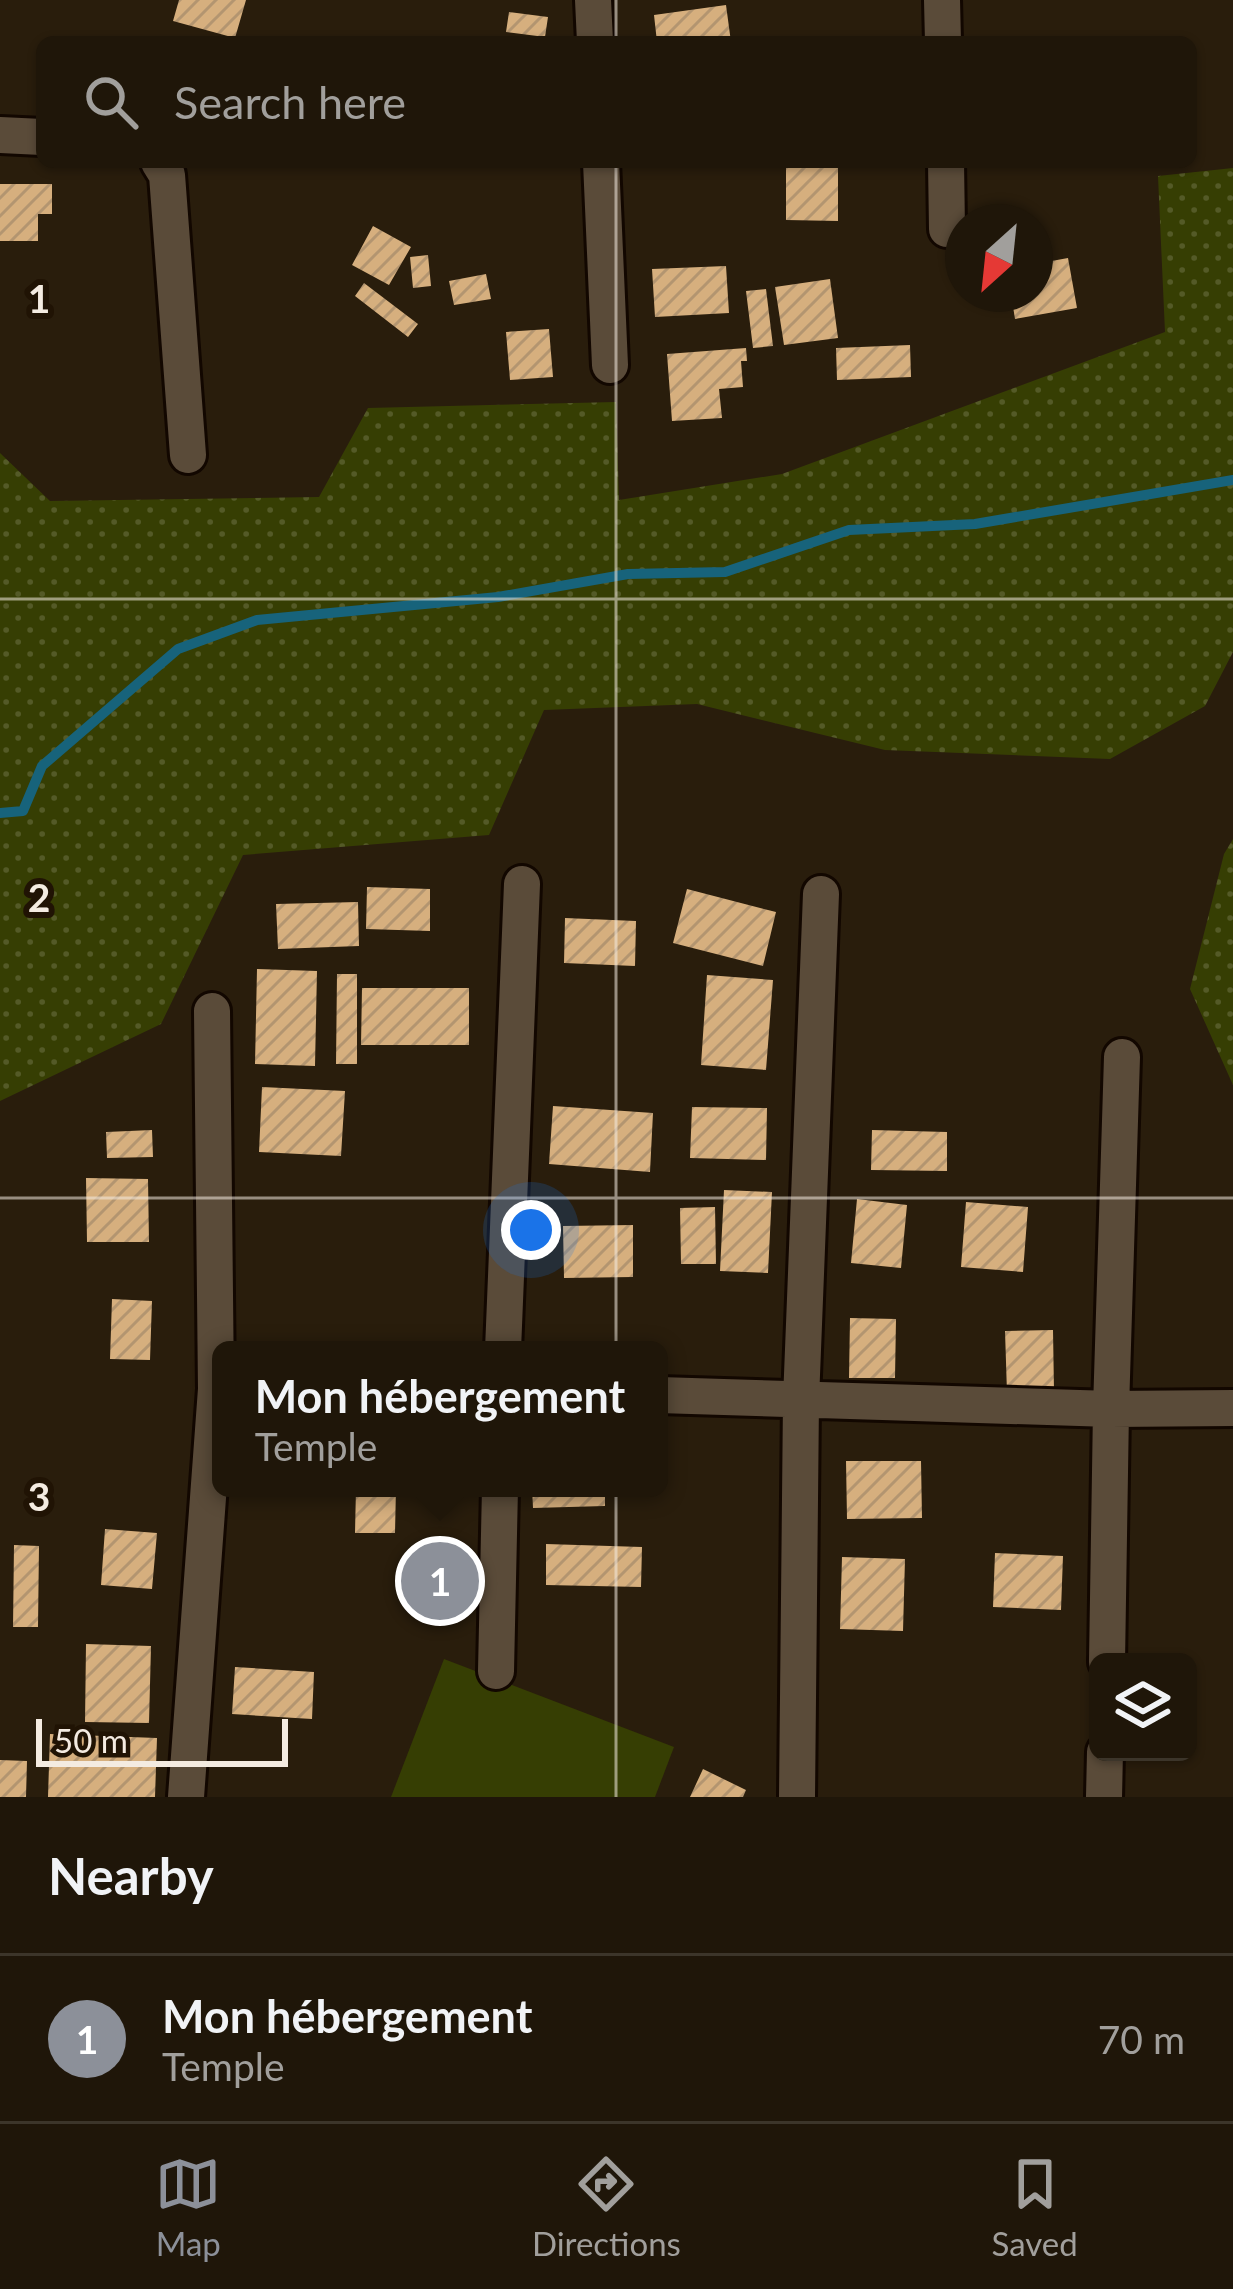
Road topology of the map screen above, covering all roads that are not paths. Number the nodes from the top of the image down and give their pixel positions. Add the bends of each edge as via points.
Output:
1 (593, 0) edge
2 (942, 0) edge
3 (596, 36) edge
4 (943, 36) edge
5 (0, 135) edge
6 (36, 137) edge
7 (162, 168) edge
8 (601, 168) edge
9 (946, 168) edge
10 (947, 204) edge
11 (610, 365) dead end
12 (188, 455) dead end
13 (522, 884) dead end
14 (821, 894) dead end
15 (212, 1011) dead end
16 (1122, 1057) dead end
17 (218, 1341) edge
18 (503, 1341) edge
19 (668, 1395) edge
20 (800, 1400) junction
21 (1233, 1408) edge
22 (1111, 1409) junction
23 (212, 1476) edge
24 (500, 1497) edge
25 (1107, 1653) edge
26 (496, 1670) dead end
27 (1105, 1761) edge
28 (186, 1797) edge
29 (797, 1797) edge
30 (1104, 1797) edge

1 - 3 street
2 - 4 street
5 - 6 street
7 - 12 street
8 - 11 street
9 - 10 street
13 - 18 street
14 - 20 street
15 - 17 street
16 - 22 street
19 - 20 street
20 - 22 street
20 - 29 street
21 - 22 street
22 - 25 street
23 - 28 street
24 - 26 street
27 - 30 street

